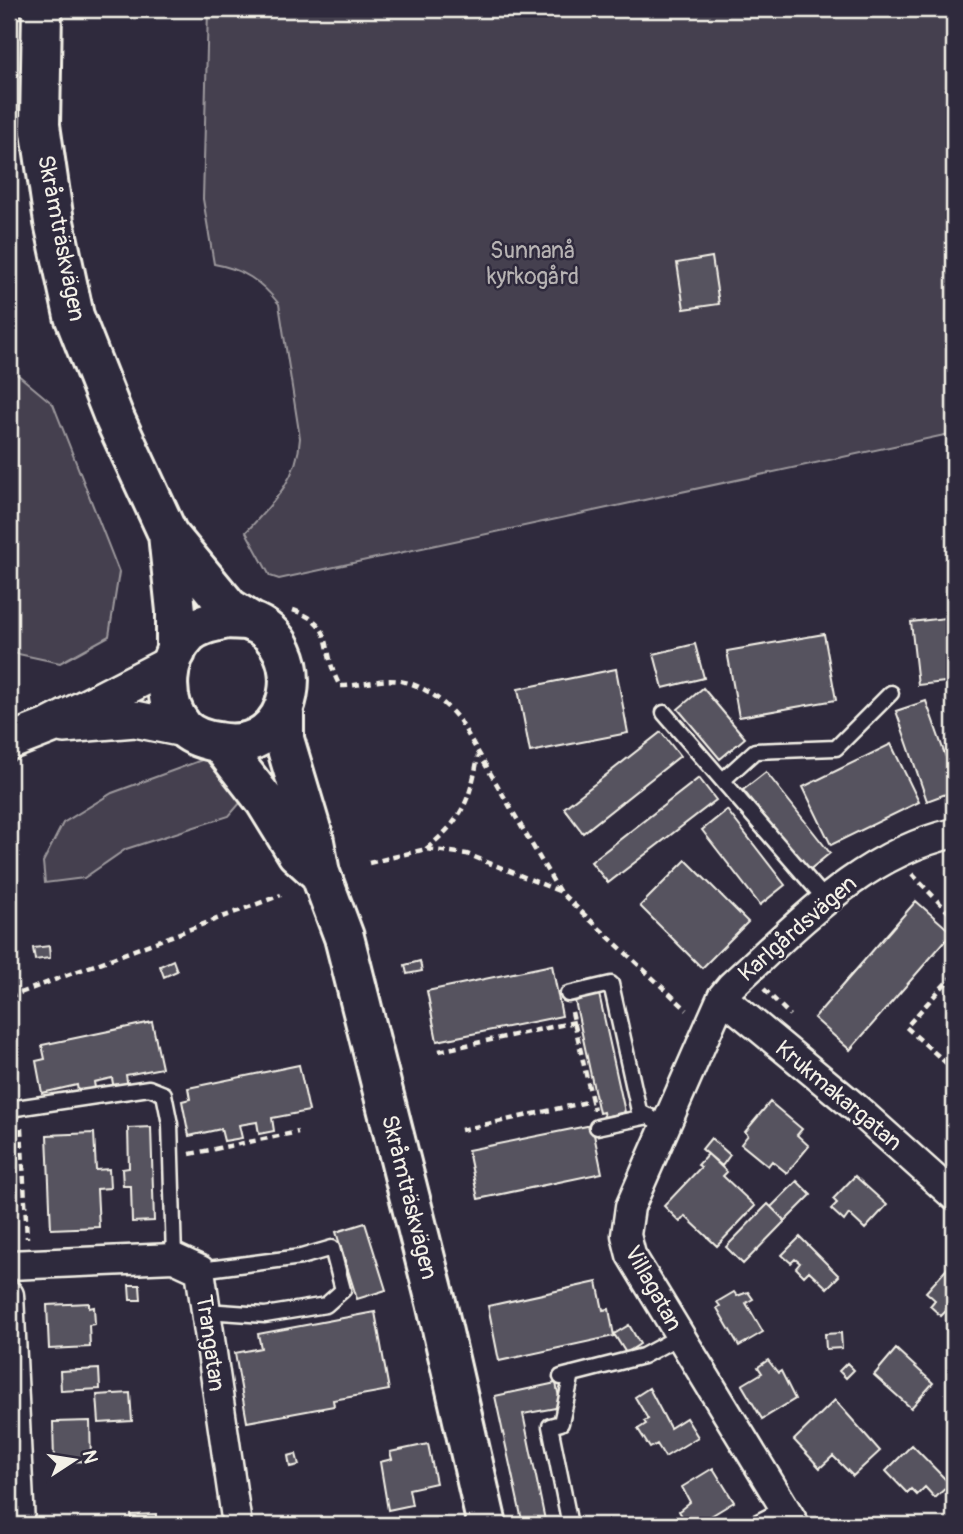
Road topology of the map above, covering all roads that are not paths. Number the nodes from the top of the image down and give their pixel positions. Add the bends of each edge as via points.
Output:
1 (42, 9) edge
2 (168, 534) junction
3 (250, 621) junction
4 (173, 658) junction
5 (891, 693) dead end
6 (284, 713) junction
7 (664, 713) dead end
8 (50, 726) junction
9 (202, 736) junction
10 (9, 742) edge
11 (723, 780) junction
12 (954, 833) edge
13 (320, 873) junction
14 (826, 900) junction
15 (568, 994) road end
16 (722, 997) junction
17 (9, 1113) edge
18 (657, 1121) junction
19 (597, 1127) road end
20 (954, 1196) edge
21 (174, 1258) junction
22 (9, 1265) edge
23 (200, 1270) junction
24 (9, 1294) edge
25 (206, 1311) junction
26 (680, 1336) junction
27 (10, 1352) edge
28 (790, 1517) edge
29 (20, 1525) edge
30 (237, 1525) edge
31 (487, 1525) edge
32 (570, 1525) edge
33 (752, 1525) edge

1 - 2 main road, Skråmträskvägen via 40,125 74,316
2 - 3 main road, Skråmträskvägen via 229,608
2 - 4 main road, Skråmträskvägen via 174,589
3 - 4 main road via 204,624 188,634
3 - 6 main road via 284,654 289,676
4 - 8 street
4 - 9 main road via 168,686 172,709
5 - 11 lane via 836,748 755,751
6 - 9 main road via 271,729 251,740
6 - 13 main road, Skråmträskvägen via 284,739
7 - 11 lane
8 - 9 street via 135,719
8 - 10 street
9 - 13 main road, Skråmträskvägen via 265,801 297,853
11 - 14 lane
12 - 14 street, Karlgårdsvägen via 932,838 859,873
13 - 31 main road, Skråmträskvägen via 344,937
14 - 16 street, Karlgårdsvägen
15 - 18 lane via 611,984 639,1111
16 - 18 street, Villagatan
16 - 20 street, Krukmakargatan via 844,1097
17 - 21 lane via 16,1108 149,1088 163,1094 170,1124
18 - 19 lane
18 - 26 street, Villagatan via 626,1235 631,1255
21 - 22 street, Trangatan
21 - 23 street, Trangatan
23 - 25 street, Trangatan
23 - 25 lane via 301,1257 332,1248 343,1290 326,1305 265,1315
24 - 27 street
25 - 30 street, Trangatan
26 - 28 street, Villagatan
26 - 32 lane via 643,1356 566,1375 561,1423 550,1426
27 - 29 street
28 - 33 lane

